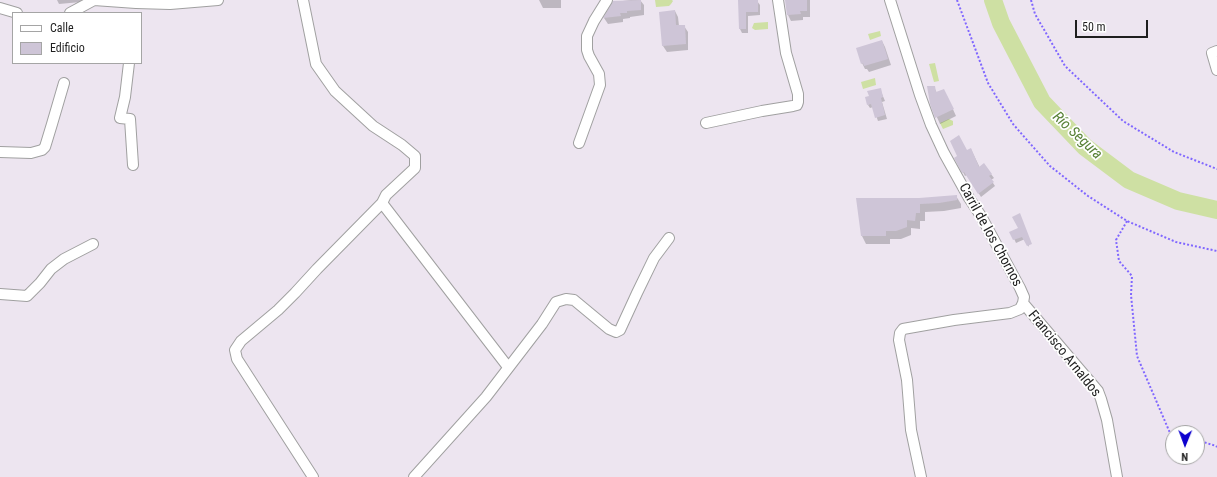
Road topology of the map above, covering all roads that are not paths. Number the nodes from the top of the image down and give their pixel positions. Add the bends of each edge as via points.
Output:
1 (94, 0) edge
2 (218, 0) edge
3 (303, 0) edge
4 (606, 0) edge
5 (778, 0) edge
6 (890, 0) edge
7 (0, 8) edge
8 (136, 8) edge
9 (14, 12) edge
10 (72, 12) edge
11 (1217, 51) edge
12 (129, 64) edge
13 (1217, 70) edge
14 (64, 83) dead end
15 (706, 123) dead end
16 (579, 143) dead end
17 (0, 152) edge
18 (133, 165) dead end
19 (382, 203) junction
20 (669, 238) dead end
21 (93, 244) dead end
22 (0, 294) edge
23 (1023, 303) junction
24 (508, 367) junction
25 (313, 477) edge
26 (414, 477) edge
27 (921, 477) edge
28 (1117, 477) edge

1 - 8 street
1 - 10 street
2 - 8 street
3 - 19 street via 316,64 335,91 373,126 415,156 415,168 386,195
4 - 16 street via 587,36 587,50 599,74 600,85
5 - 15 street via 786,54 798,102 793,106
6 - 23 street, Carril de los Chornos via 931,125 1020,288 1024,297
7 - 9 street
11 - 13 street via 1212,53
12 - 18 street via 120,118 130,120
14 - 17 street via 47,144 42,150 31,153
19 - 24 street
19 - 25 street via 278,310 240,341 235,350 237,359
20 - 24 street via 654,258 620,330 616,332 609,329 574,300 561,300 553,306
21 - 22 street via 50,269 27,296
23 - 27 street, Carril de los Chornos via 1020,309 1010,313 903,329 900,333 911,430
23 - 28 street, Francisco Arnaldos via 1098,391 1107,420
24 - 26 street via 462,425

